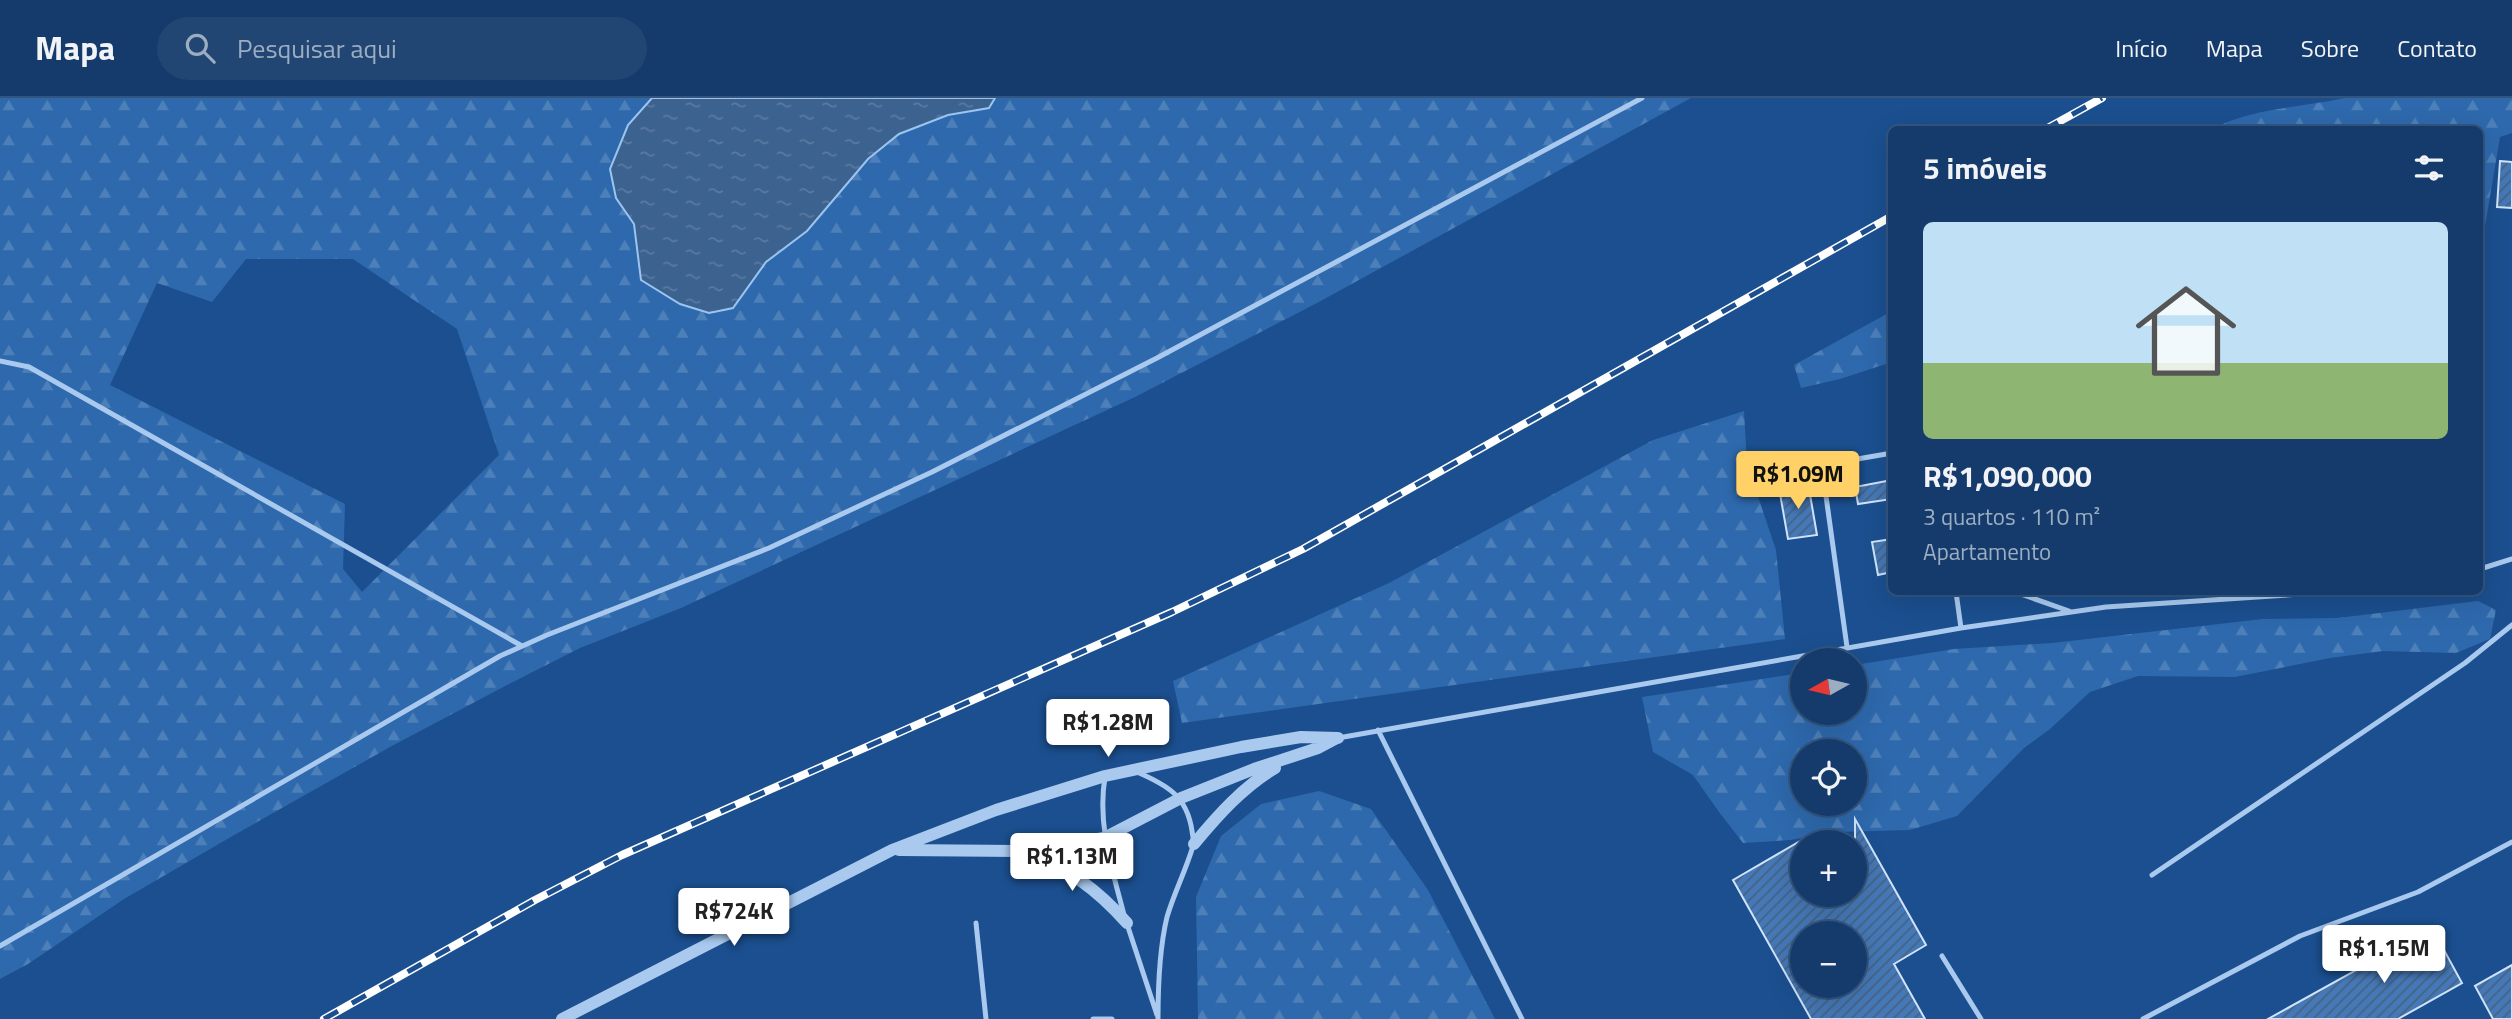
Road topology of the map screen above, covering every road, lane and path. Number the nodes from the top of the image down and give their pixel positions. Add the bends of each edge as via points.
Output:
1 (1642, 98) edge
2 (0, 360) edge
3 (1888, 454) edge
4 (2512, 559) edge
5 (2483, 568) edge
6 (1956, 595) edge
7 (2024, 595) edge
8 (2287, 595) edge
9 (2072, 612) junction
10 (2512, 625) edge
11 (1961, 628) junction
12 (522, 646) junction
13 (1847, 647) junction
14 (1378, 730) junction
15 (1338, 738) junction
16 (1295, 756) junction
17 (1135, 771) junction
18 (1105, 776) junction
19 (1181, 798) junction
20 (1104, 838) junction
21 (2512, 842) edge
22 (1194, 844) junction
23 (892, 850) junction
24 (1027, 851) junction
25 (2152, 875) dead end
26 (976, 923) dead end
27 (1127, 923) junction
28 (0, 946) edge
29 (1942, 956) dead end
30 (579, 1015) edge
31 (1158, 1018) edge
32 (562, 1019) edge
33 (986, 1019) edge
34 (1093, 1019) edge
35 (1112, 1019) edge
36 (1521, 1019) edge
37 (1981, 1019) edge
38 (2143, 1019) edge

1 - 12 lane via 1157,358 932,472 769,548
2 - 12 lane via 29,367
3 - 13 lane via 1840,462 1830,472 1825,489
4 - 5 lane
6 - 11 lane
7 - 9 lane
8 - 9 lane
9 - 11 lane
10 - 25 lane via 2465,663
11 - 13 lane
12 - 28 lane
13 - 14 lane
14 - 15 lane
14 - 36 lane
15 - 16 street
15 - 17 street via 1276,740
16 - 19 street
16 - 22 street via 1236,797
17 - 18 street
17 - 19 lane
18 - 20 lane via 1101,800
18 - 23 street via 996,810
19 - 20 street
19 - 22 lane
20 - 24 street
20 - 27 lane
21 - 38 lane via 2418,892 2300,936
22 - 31 lane via 1167,919
23 - 24 street
23 - 30 street
24 - 27 street via 1086,883
26 - 33 lane
27 - 31 lane
29 - 37 lane
30 - 32 street
34 - 35 lane

